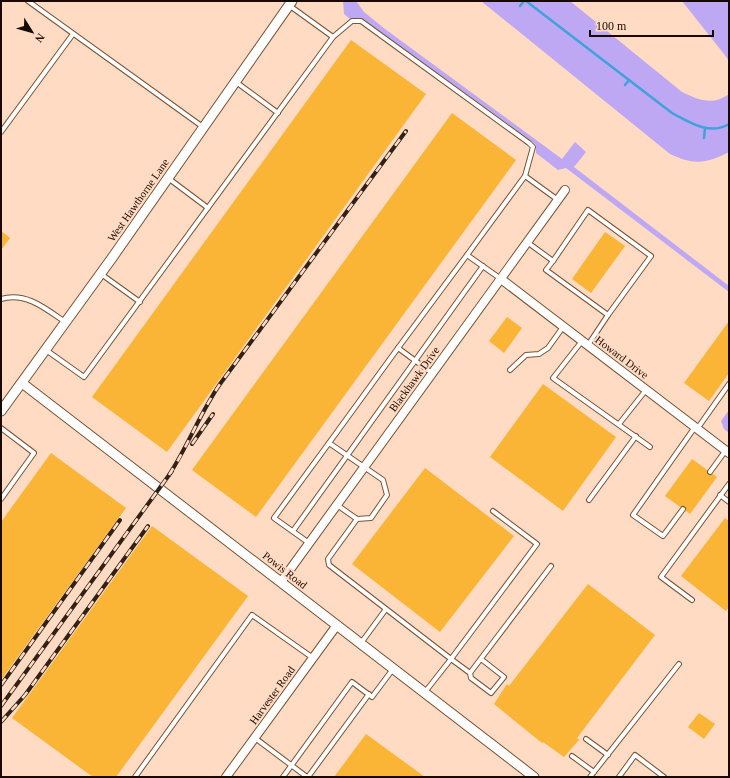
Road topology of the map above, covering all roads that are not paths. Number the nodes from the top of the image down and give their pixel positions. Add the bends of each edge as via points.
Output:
1 (28, 1) edge
2 (291, 3) edge
3 (73, 34) junction
4 (333, 37) junction
5 (235, 81) junction
6 (278, 112) junction
7 (203, 127) junction
8 (1, 132) edge
9 (525, 176) junction
10 (167, 178) junction
11 (565, 190) dead end
12 (558, 200) junction
13 (208, 208) junction
14 (527, 242) junction
15 (467, 255) junction
16 (553, 260) junction
17 (483, 266) junction
18 (101, 274) junction
19 (501, 279) junction
20 (1, 299) edge
21 (140, 302) junction
22 (608, 315) junction
23 (66, 322) junction
24 (564, 327) junction
25 (585, 343) junction
26 (398, 348) junction
27 (46, 349) junction
28 (414, 360) junction
29 (510, 370) dead end
30 (432, 373) junction
31 (22, 383) junction
32 (729, 384) edge
33 (646, 390) junction
34 (1, 411) edge
35 (619, 424) junction
36 (1, 428) edge
37 (696, 428) junction
38 (636, 436) junction
39 (329, 443) junction
40 (650, 446) dead end
41 (727, 451) edge
42 (346, 456) junction
43 (364, 467) junction
44 (710, 472) dead end
45 (729, 484) edge
46 (720, 495) junction
47 (1, 499) edge
48 (589, 500) dead end
49 (729, 502) edge
50 (337, 505) junction
51 (683, 509) dead end
52 (493, 511) dead end
53 (357, 519) junction
54 (293, 531) junction
55 (309, 543) junction
56 (552, 566) dead end
57 (281, 582) junction
58 (692, 600) dead end
59 (386, 609) junction
60 (337, 625) junction
61 (361, 644) junction
62 (313, 658) junction
63 (450, 658) junction
64 (481, 659) junction
65 (679, 664) dead end
66 (393, 669) junction
67 (470, 673) junction
68 (425, 693) junction
69 (369, 694) junction
70 (255, 738) junction
71 (586, 739) dead end
72 (608, 755) junction
73 (572, 756) dead end
74 (292, 766) junction
75 (594, 772) junction
76 (135, 777) edge
77 (226, 777) edge
78 (283, 777) edge
79 (307, 777) edge
80 (534, 777) edge
81 (590, 777) edge
82 (619, 777) edge
83 (664, 777) edge

1 - 3 lane
2 - 4 lane
2 - 5 street, West Hawthorne Lane
3 - 7 lane
3 - 8 lane
4 - 6 lane
4 - 9 lane via 352,21 361,21 529,143 533,151
5 - 6 lane
5 - 7 street, West Hawthorne Lane
6 - 13 lane
7 - 10 street, West Hawthorne Lane
9 - 12 lane
9 - 15 lane
10 - 13 lane
10 - 18 street, West Hawthorne Lane
11 - 12 street, Blackhawk Drive
12 - 14 street, Blackhawk Drive
13 - 21 lane
14 - 16 lane
14 - 19 street, Blackhawk Drive
15 - 17 lane
15 - 26 lane
16 - 22 lane via 546,270
16 - 22 lane via 588,210 651,256
17 - 19 lane
17 - 28 lane
18 - 21 lane
18 - 23 street, West Hawthorne Lane
19 - 24 street, Howard Drive
19 - 30 street, Blackhawk Drive
20 - 23 lane via 12,296 25,298
21 - 27 lane via 84,377
22 - 25 lane
23 - 27 street, West Hawthorne Lane
24 - 25 street, Howard Drive
24 - 29 lane via 548,348 539,354 526,355
25 - 33 street, Howard Drive
25 - 35 lane via 553,378
26 - 28 lane
26 - 39 lane
27 - 31 street, West Hawthorne Lane
28 - 30 lane
28 - 42 lane
30 - 43 street, Blackhawk Drive
31 - 34 street, West Hawthorne Lane
31 - 57 street, Powis Road
32 - 37 lane
33 - 35 lane
33 - 37 street, Howard Drive
35 - 38 lane
36 - 47 lane via 34,453
37 - 41 street, Howard Drive
37 - 51 lane via 633,515 663,536
38 - 40 lane
38 - 48 lane
39 - 42 lane
39 - 54 lane via 274,518
41 - 44 lane
42 - 43 lane
42 - 54 lane
43 - 50 street, Blackhawk Drive
43 - 53 lane via 383,480 387,495 371,518
45 - 46 lane
46 - 49 lane
46 - 58 lane via 662,577
50 - 53 lane
50 - 55 street, Blackhawk Drive
52 - 63 lane via 537,544
53 - 59 lane via 328,562 331,568
54 - 55 lane
55 - 57 street, Blackhawk Drive
56 - 64 lane
57 - 60 street, Powis Road
59 - 61 lane
59 - 63 lane
60 - 61 street, Powis Road
60 - 62 street, Harvester Road
61 - 66 street, Powis Road
62 - 70 street, Harvester Road
62 - 76 lane via 252,615
63 - 67 lane
63 - 68 lane
64 - 67 lane
64 - 67 lane via 504,676 491,693 471,678
65 - 72 lane
66 - 68 street, Powis Road
66 - 69 lane via 372,696
68 - 80 street, Powis Road
69 - 74 lane via 352,682
69 - 79 lane
70 - 74 lane
70 - 77 street, Harvester Road
71 - 72 lane
72 - 75 lane
73 - 75 lane
74 - 78 lane
74 - 79 lane
75 - 81 lane
82 - 83 lane via 636,755

